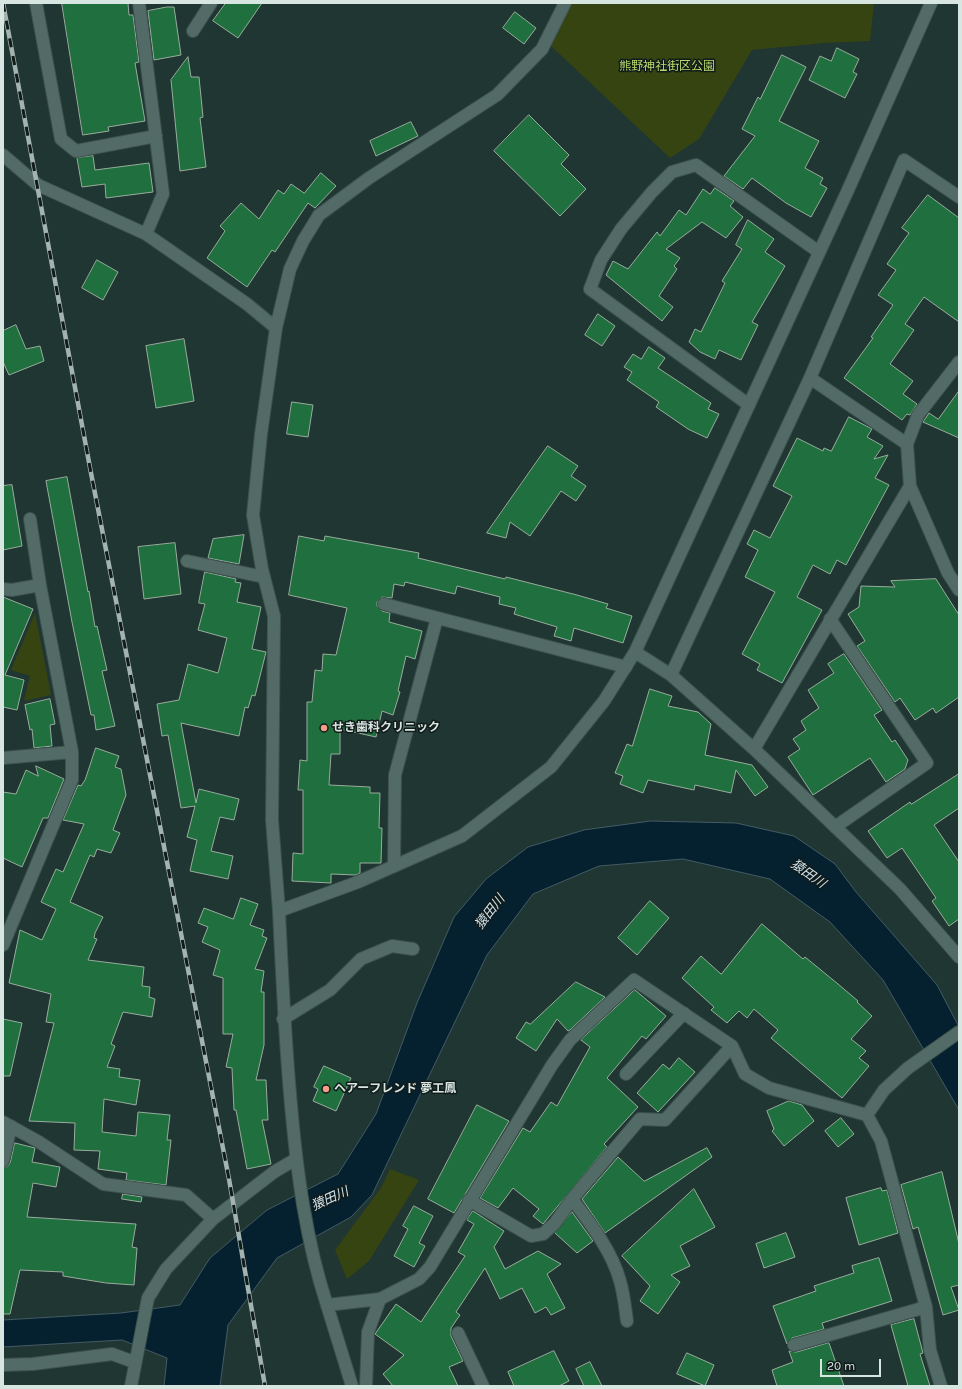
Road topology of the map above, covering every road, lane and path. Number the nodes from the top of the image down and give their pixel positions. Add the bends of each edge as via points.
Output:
1 (36, 3) edge
2 (139, 3) edge
3 (211, 3) edge
4 (565, 3) edge
5 (931, 3) edge
6 (193, 31) dead end
7 (156, 136) junction
8 (3, 156) edge
9 (959, 198) edge
10 (146, 234) junction
11 (819, 252) junction
12 (276, 328) junction
13 (959, 362) edge
14 (810, 378) junction
15 (748, 405) junction
16 (907, 444) junction
17 (910, 486) junction
18 (30, 519) dead end
19 (186, 561) dead end
20 (264, 577) junction
21 (40, 585) junction
22 (3, 588) edge
23 (959, 590) edge
24 (384, 604) dead end
25 (437, 618) junction
26 (830, 619) junction
27 (635, 652) junction
28 (626, 667) junction
29 (671, 675) junction
30 (754, 749) junction
31 (72, 752) junction
32 (3, 758) edge
33 (835, 827) junction
34 (394, 866) junction
35 (279, 912) junction
36 (3, 945) edge
37 (413, 949) dead end
38 (959, 957) edge
39 (684, 1013) junction
40 (283, 1019) junction
41 (959, 1032) edge
42 (732, 1046) junction
43 (626, 1074) dead end
44 (866, 1115) junction
45 (7, 1124) edge
46 (296, 1159) junction
47 (3, 1161) edge
48 (572, 1199) junction
49 (469, 1200) junction
50 (213, 1220) junction
51 (380, 1299) junction
52 (327, 1305) junction
53 (926, 1307) junction
54 (627, 1321) dead end
55 (458, 1333) dead end
56 (794, 1345) dead end
57 (135, 1358) junction
58 (3, 1365) edge
59 (131, 1386) edge
60 (352, 1386) edge
61 (366, 1386) edge
62 (483, 1386) edge
63 (941, 1386) edge

1 - 7 street via 61,140 76,151
2 - 7 street
3 - 6 street
4 - 12 street via 542,48 497,95 369,178 319,215 290,269
5 - 11 street
7 - 10 street via 163,194
8 - 10 street via 38,185
9 - 14 street via 904,160
10 - 12 street
11 - 15 street
11 - 15 street via 696,165 672,172 621,229 601,260 590,289
12 - 20 street via 253,515
13 - 16 street via 918,415
14 - 16 street
14 - 29 street
15 - 27 street
16 - 17 street
17 - 23 street via 948,573
17 - 26 street
18 - 21 street
19 - 20 street
20 - 35 street via 274,616 272,820
21 - 22 street via 12,590
21 - 31 street
24 - 25 street
25 - 28 street
25 - 34 street via 395,775
26 - 30 street
26 - 33 street via 927,763
27 - 28 street
27 - 29 street
28 - 34 street via 604,702 550,767 462,836
29 - 30 street
30 - 33 street
31 - 32 street
31 - 36 street via 72,780
33 - 38 street via 900,889
34 - 35 street
35 - 40 street
37 - 40 street via 392,946 361,960 330,990
39 - 42 street
39 - 43 street
39 - 49 street via 634,980 570,1040
40 - 46 street
41 - 44 street via 908,1068 884,1090
42 - 44 street via 746,1074 769,1088
42 - 48 street via 666,1120 640,1119
44 - 53 street via 880,1141
45 - 47 street
45 - 50 street via 103,1184 186,1195
46 - 50 street via 274,1172
46 - 52 street via 315,1264
48 - 49 street via 543,1234 531,1236
48 - 54 street via 594,1228 613,1262 620,1281
49 - 51 street via 430,1267 419,1279
50 - 57 street via 166,1269 148,1298
51 - 52 street
51 - 61 street via 368,1332
52 - 60 street
53 - 56 street
53 - 63 street via 930,1350
55 - 62 street
57 - 58 street via 112,1354 33,1364
57 - 59 street

